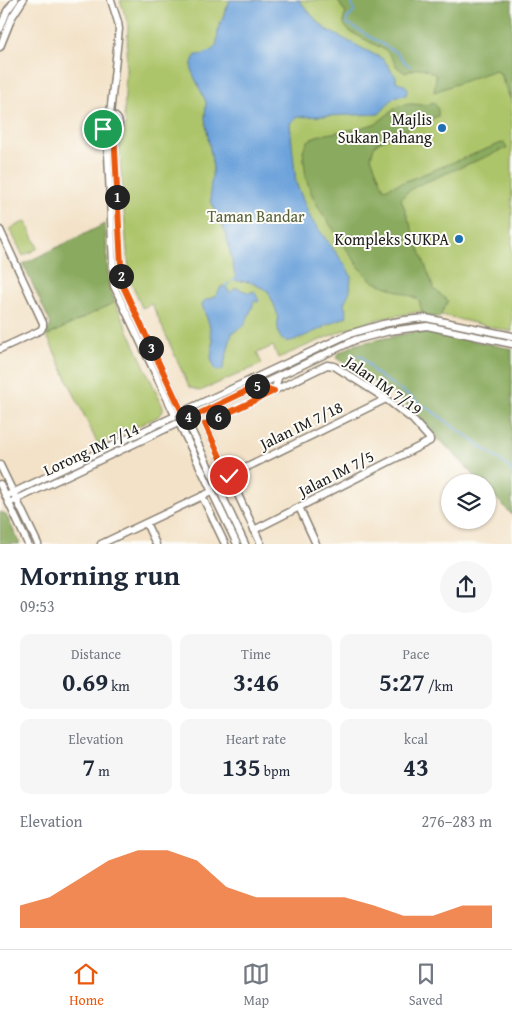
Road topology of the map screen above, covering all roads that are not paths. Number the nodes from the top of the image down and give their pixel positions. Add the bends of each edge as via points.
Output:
1 (14, 0) edge
2 (23, 0) edge
3 (110, 0) edge
4 (0, 28) edge
5 (0, 47) edge
6 (110, 115) junction
7 (111, 132) junction
8 (0, 230) edge
9 (122, 284) junction
10 (114, 286) junction
11 (512, 336) edge
12 (512, 344) edge
13 (0, 349) edge
14 (279, 375) junction
15 (257, 386) junction
16 (274, 391) junction
17 (386, 399) junction
18 (182, 410) junction
19 (173, 415) junction
20 (187, 420) junction
21 (178, 425) junction
22 (430, 441) joint
23 (0, 465) edge
24 (229, 476) junction
25 (0, 484) edge
26 (212, 492) junction
27 (13, 493) junction
28 (6, 496) junction
29 (202, 496) junction
30 (16, 500) junction
31 (9, 503) junction
32 (299, 507) junction
33 (146, 523) junction
34 (254, 530) junction
35 (28, 544) edge
36 (38, 544) edge
37 (101, 544) edge
38 (156, 544) edge
39 (225, 544) edge
40 (237, 544) edge
41 (245, 544) edge
42 (261, 544) edge
43 (316, 544) edge

1 - 4 street
2 - 5 street
3 - 6 street via 119,29
6 - 7 street via 115,116 119,123 118,128
6 - 7 street via 101,122 103,129
7 - 9 street
7 - 10 street
8 - 13 street via 44,323 40,330
9 - 10 street
9 - 18 street
10 - 19 street
11 - 18 street via 426,318 383,324 348,334
12 - 14 street via 423,326 358,338
14 - 15 street
14 - 16 street
15 - 16 street
15 - 20 street
16 - 17 street, Jalan IM 7/19 via 327,366 334,366
16 - 24 street, Jalan IM 7/19 via 205,424
17 - 22 street, Jalan IM 7/19 via 413,420
17 - 24 street, Jalan IM 7/18
18 - 19 street
18 - 20 street via 187,414
19 - 21 street via 173,421
19 - 27 street, Lorong IM 7/14
20 - 21 street
20 - 41 street
21 - 26 street
21 - 30 street, Lorong IM 7/14
22 - 32 street, Jalan IM 7/5
23 - 27 street
24 - 34 street, Jalan IM 7/19
25 - 28 street
26 - 29 street
26 - 40 street
27 - 28 street, Lorong IM 7/14
27 - 30 street
28 - 31 street
29 - 33 street
29 - 39 street
30 - 31 street, Lorong IM 7/14
30 - 36 street
31 - 35 street
32 - 34 street, Jalan IM 7/5
32 - 43 street
33 - 37 street
33 - 38 street
34 - 42 street, Jalan IM 7/19

